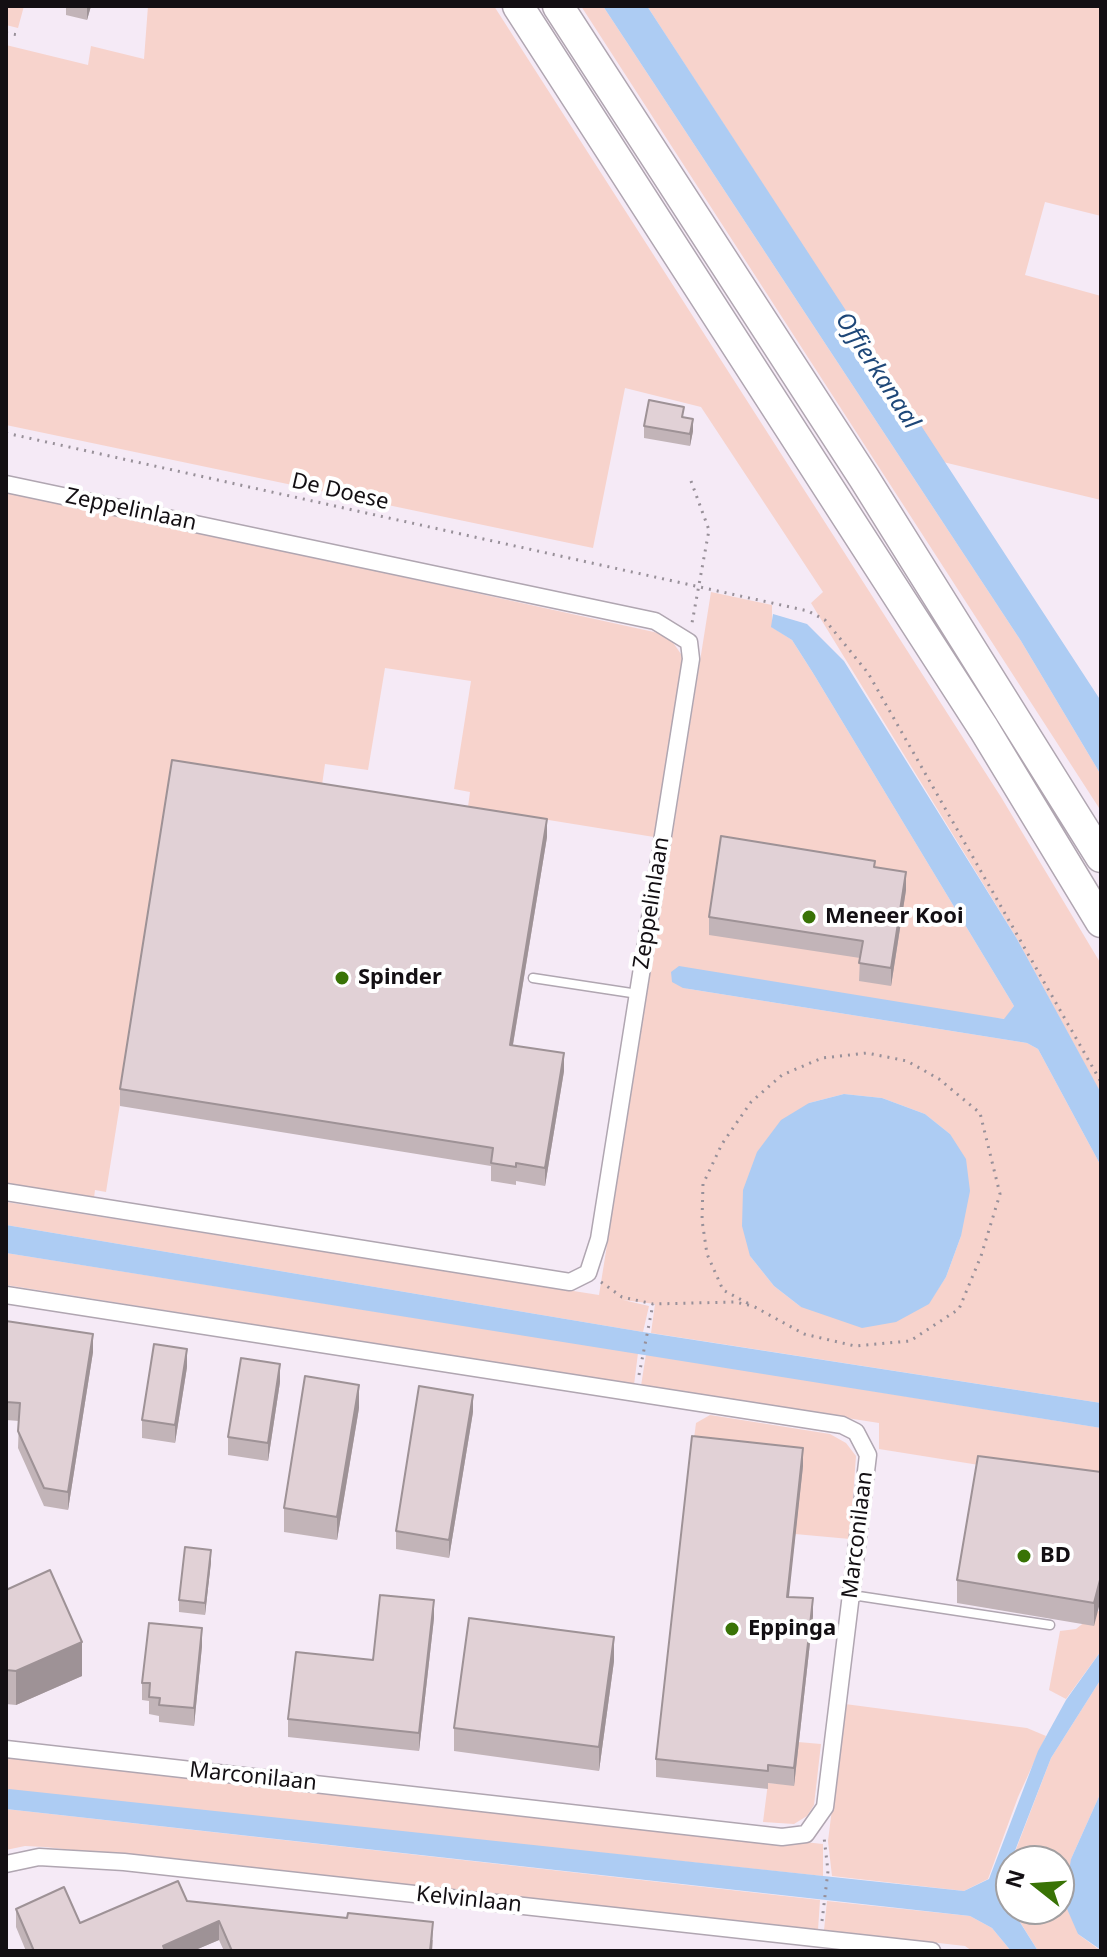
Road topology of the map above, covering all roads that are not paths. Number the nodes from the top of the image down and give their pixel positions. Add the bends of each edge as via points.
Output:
1 (518, 6) edge
2 (558, 6) edge
3 (6, 484) edge
4 (1101, 857) edge
5 (1101, 922) edge
6 (533, 978) dead end
7 (638, 994) junction
8 (6, 1192) edge
9 (6, 1295) edge
10 (851, 1595) junction
11 (1050, 1625) dead end
12 (6, 1749) edge
13 (6, 1864) edge
14 (932, 1951) edge

1 - 5 highway via 984,729
2 - 4 highway via 864,478
3 - 7 street, Zeppelinlaan via 655,621 689,642 691,659
6 - 7 lane
7 - 8 street, Zeppelinlaan via 599,1239 588,1273 570,1282
9 - 10 street, Marconilaan via 842,1425 856,1432 868,1455
10 - 11 lane
10 - 12 street, Marconilaan via 825,1807 806,1834 782,1837
13 - 14 street, Kelvinlaan via 39,1857 124,1862

